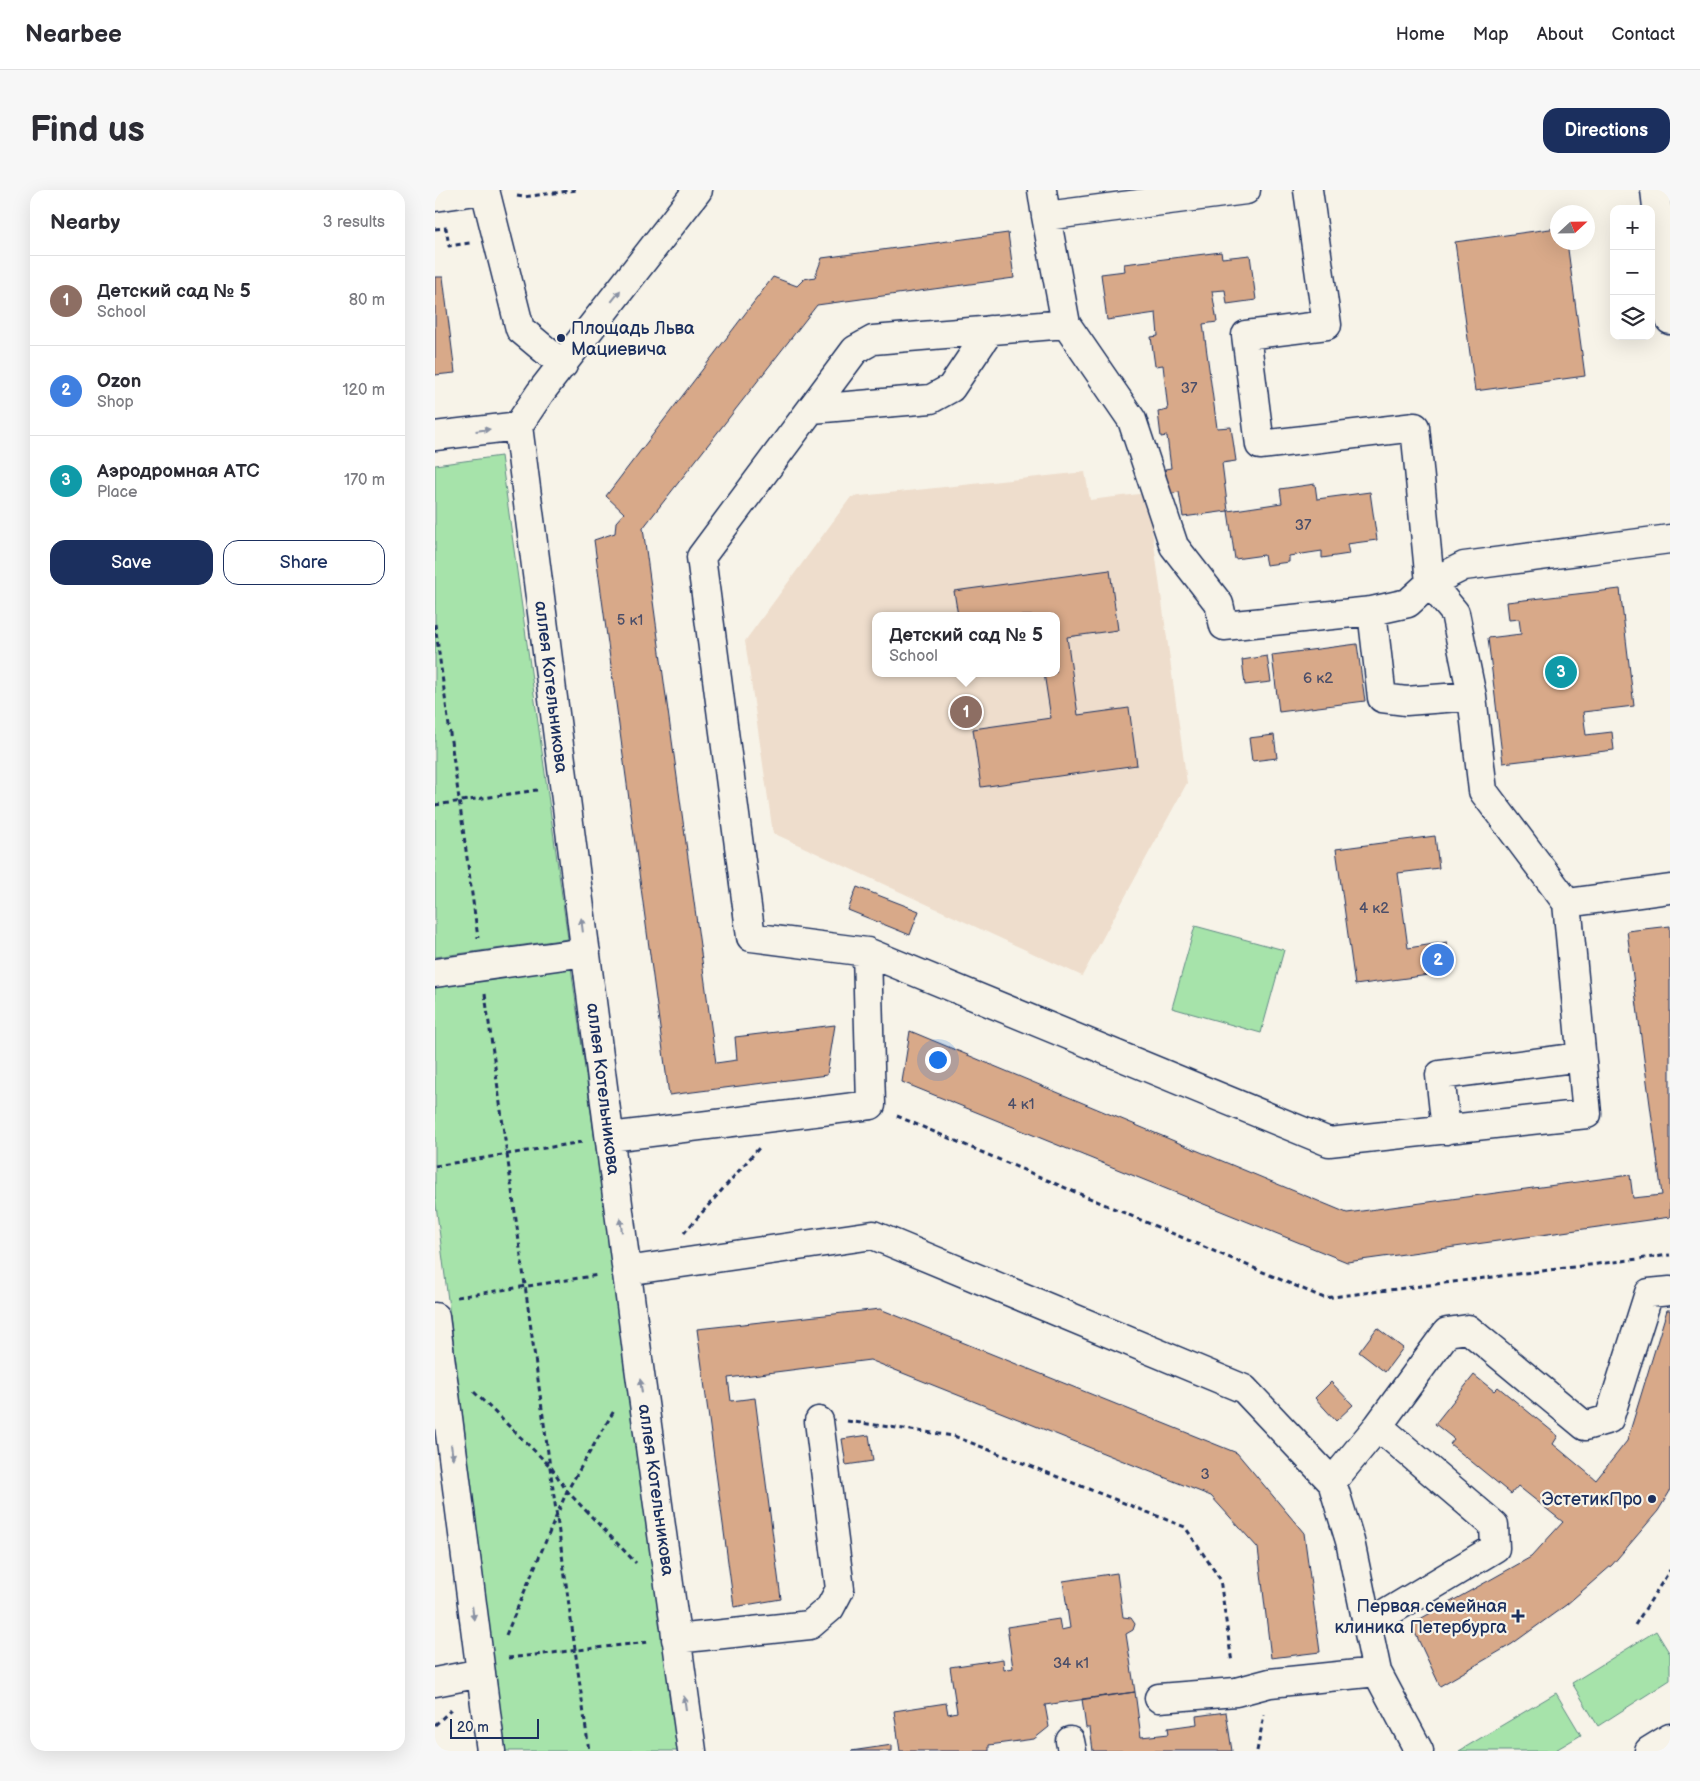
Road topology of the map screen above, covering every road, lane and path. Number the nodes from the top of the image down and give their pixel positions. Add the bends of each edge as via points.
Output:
1 (484, 190) edge
2 (577, 190) edge
3 (697, 190) edge
4 (1246, 190) edge
5 (1308, 190) edge
6 (1655, 190) edge
7 (514, 195) dead end
8 (435, 197) edge
9 (1044, 203) edge
10 (435, 230) edge
11 (497, 240) junction
12 (1670, 313) edge
13 (1066, 324) junction
14 (990, 330) junction
15 (563, 365) junction
16 (811, 408) junction
17 (518, 426) junction
18 (435, 436) edge
19 (1670, 538) edge
20 (1430, 583) junction
21 (1372, 611) junction
22 (435, 624) edge
23 (1472, 696) junction
24 (564, 786) junction
25 (459, 802) junction
26 (435, 805) edge
27 (1670, 889) edge
28 (1567, 903) junction
29 (585, 952) junction
30 (867, 952) junction
31 (482, 966) junction
32 (435, 973) edge
33 (1581, 1057) junction
34 (871, 1106) junction
35 (788, 1115) junction
36 (1446, 1130) junction
37 (609, 1137) junction
38 (508, 1154) junction
39 (435, 1166) edge
40 (1670, 1255) edge
41 (653, 1267) junction
42 (626, 1271) junction
43 (526, 1286) junction
44 (1670, 1291) edge
45 (444, 1308) edge
46 (443, 1377) junction
47 (615, 1408) dead end
48 (819, 1421) joint
49 (1378, 1426) junction
50 (551, 1467) junction
51 (1332, 1482) junction
52 (567, 1490) junction
53 (557, 1511) junction
54 (1670, 1570) edge
55 (670, 1588) junction
56 (1367, 1625) junction
57 (1635, 1625) dead end
58 (677, 1639) junction
59 (576, 1651) junction
60 (488, 1666) junction
61 (1377, 1672) junction
62 (435, 1682) edge
63 (1237, 1692) junction
64 (1159, 1698) dead end
65 (455, 1706) dead end
66 (435, 1724) edge
67 (1670, 1738) edge
68 (491, 1751) edge
69 (589, 1751) edge
70 (692, 1751) edge
71 (1419, 1751) edge
72 (1649, 1751) edge

1 - 8 street
1 - 11 street
2 - 7 path via 523,197
15 -> 3 street
4 - 9 street
5 - 20 street via 1327,325 1246,335 1260,445 1415,427
6 - 12 street
9 - 13 street
10 - 11 path via 446,228 449,246
11 - 15 street via 520,329
13 - 14 street
13 - 21 street via 1132,420 1173,546 1219,604 1223,626
14 - 16 street via 873,340 855,350
14 - 16 street via 951,388 931,399
15 - 17 street
16 - 30 street via 701,557 751,937
18 -> 17 street
17 - 24 street, аллея Котельникова
19 - 20 street via 1464,566
20 - 21 street via 1408,602
20 - 23 street via 1455,613
21 - 23 street via 1382,698 1406,701
22 - 25 path
23 - 28 street via 1483,791
24 - 25 path
29 -> 24 street, аллея Котельникова
25 - 26 path
25 - 31 path
27 - 28 street
28 - 33 street
29 - 31 street
29 - 37 street, аллея Котельникова
30 - 34 street
30 - 36 street via 1329,1142
31 - 32 street
31 - 38 path
33 - 36 street via 1440,1075
33 - 36 street via 1587,1114
34 - 35 street
34 - 40 path via 1324,1298
35 - 37 street
35 - 41 path
37 - 38 path
42 -> 37 street, аллея Котельникова
38 - 39 path
38 - 43 path
41 - 42 street
41 - 51 street via 873,1235 1244,1389
42 - 43 path
55 -> 42 street, аллея Котельникова
43 - 45 path
43 - 50 path
44 - 49 street via 1649,1293 1609,1419 1585,1426 1468,1330 1447,1332
45 - 46 street
46 - 50 path via 458,1376
46 -> 60 street
47 - 52 path
48 - 58 street via 840,1589 830,1608 810,1625
48 - 63 path via 853,1421 954,1436 1185,1527 1220,1579
49 - 51 street
49 - 56 street via 1494,1525 1495,1548
50 - 52 path
50 - 53 path
51 - 56 street via 1350,1541
52 - 53 path
52 - 55 path via 656,1584
53 - 59 path
53 - 60 path
54 - 57 path
55 - 58 street, аллея Котельникова
56 - 61 street
58 - 59 path
70 -> 58 street, аллея Котельникова
59 - 60 path
59 - 69 path
60 - 62 street
60 - 68 street
61 - 63 street via 1270,1683
61 - 71 street
63 - 64 street
65 - 66 path
67 - 72 street

